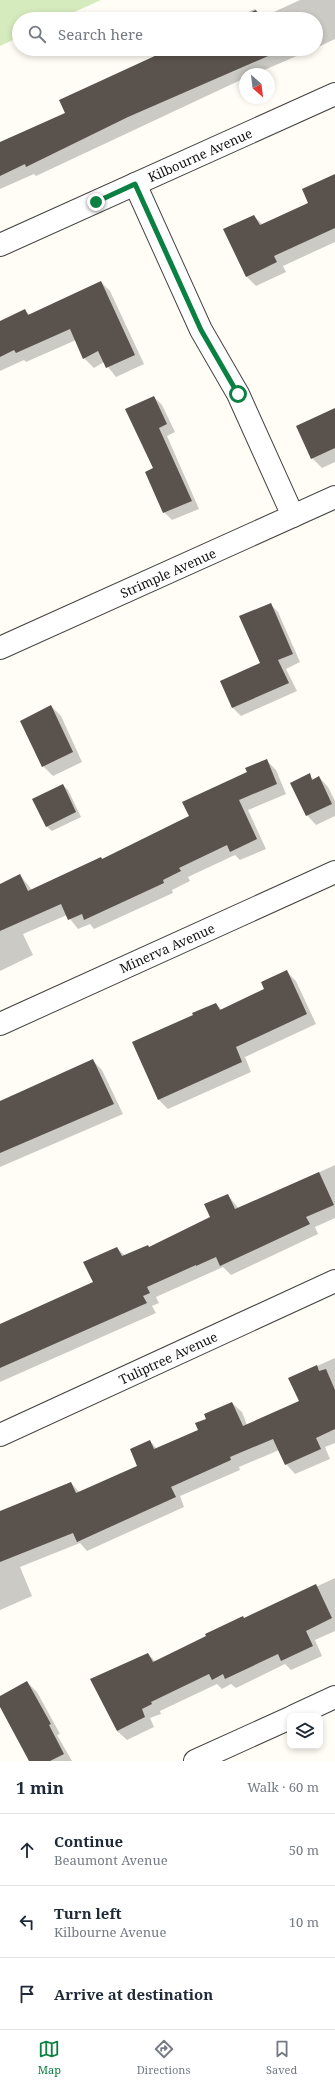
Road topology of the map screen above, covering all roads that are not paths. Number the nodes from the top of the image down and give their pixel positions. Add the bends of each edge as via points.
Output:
1 (335, 94) edge
2 (135, 184) junction
3 (0, 246) edge
4 (335, 497) edge
5 (294, 516) junction
6 (0, 648) edge
7 (335, 872) edge
8 (0, 1024) edge
9 (335, 1281) edge
10 (0, 1435) edge
11 (335, 1697) edge
12 (300, 1713) edge
13 (287, 1719) edge
14 (195, 1761) edge

1 - 2 street, Kilbourne Avenue
2 - 3 street, Kilbourne Avenue
2 - 5 street via 197,324 238,394
4 - 5 street, Strimple Avenue
5 - 6 street, Strimple Avenue
7 - 8 street, Minerva Avenue
9 - 10 street, Tuliptree Avenue
11 - 12 street
13 - 14 street

